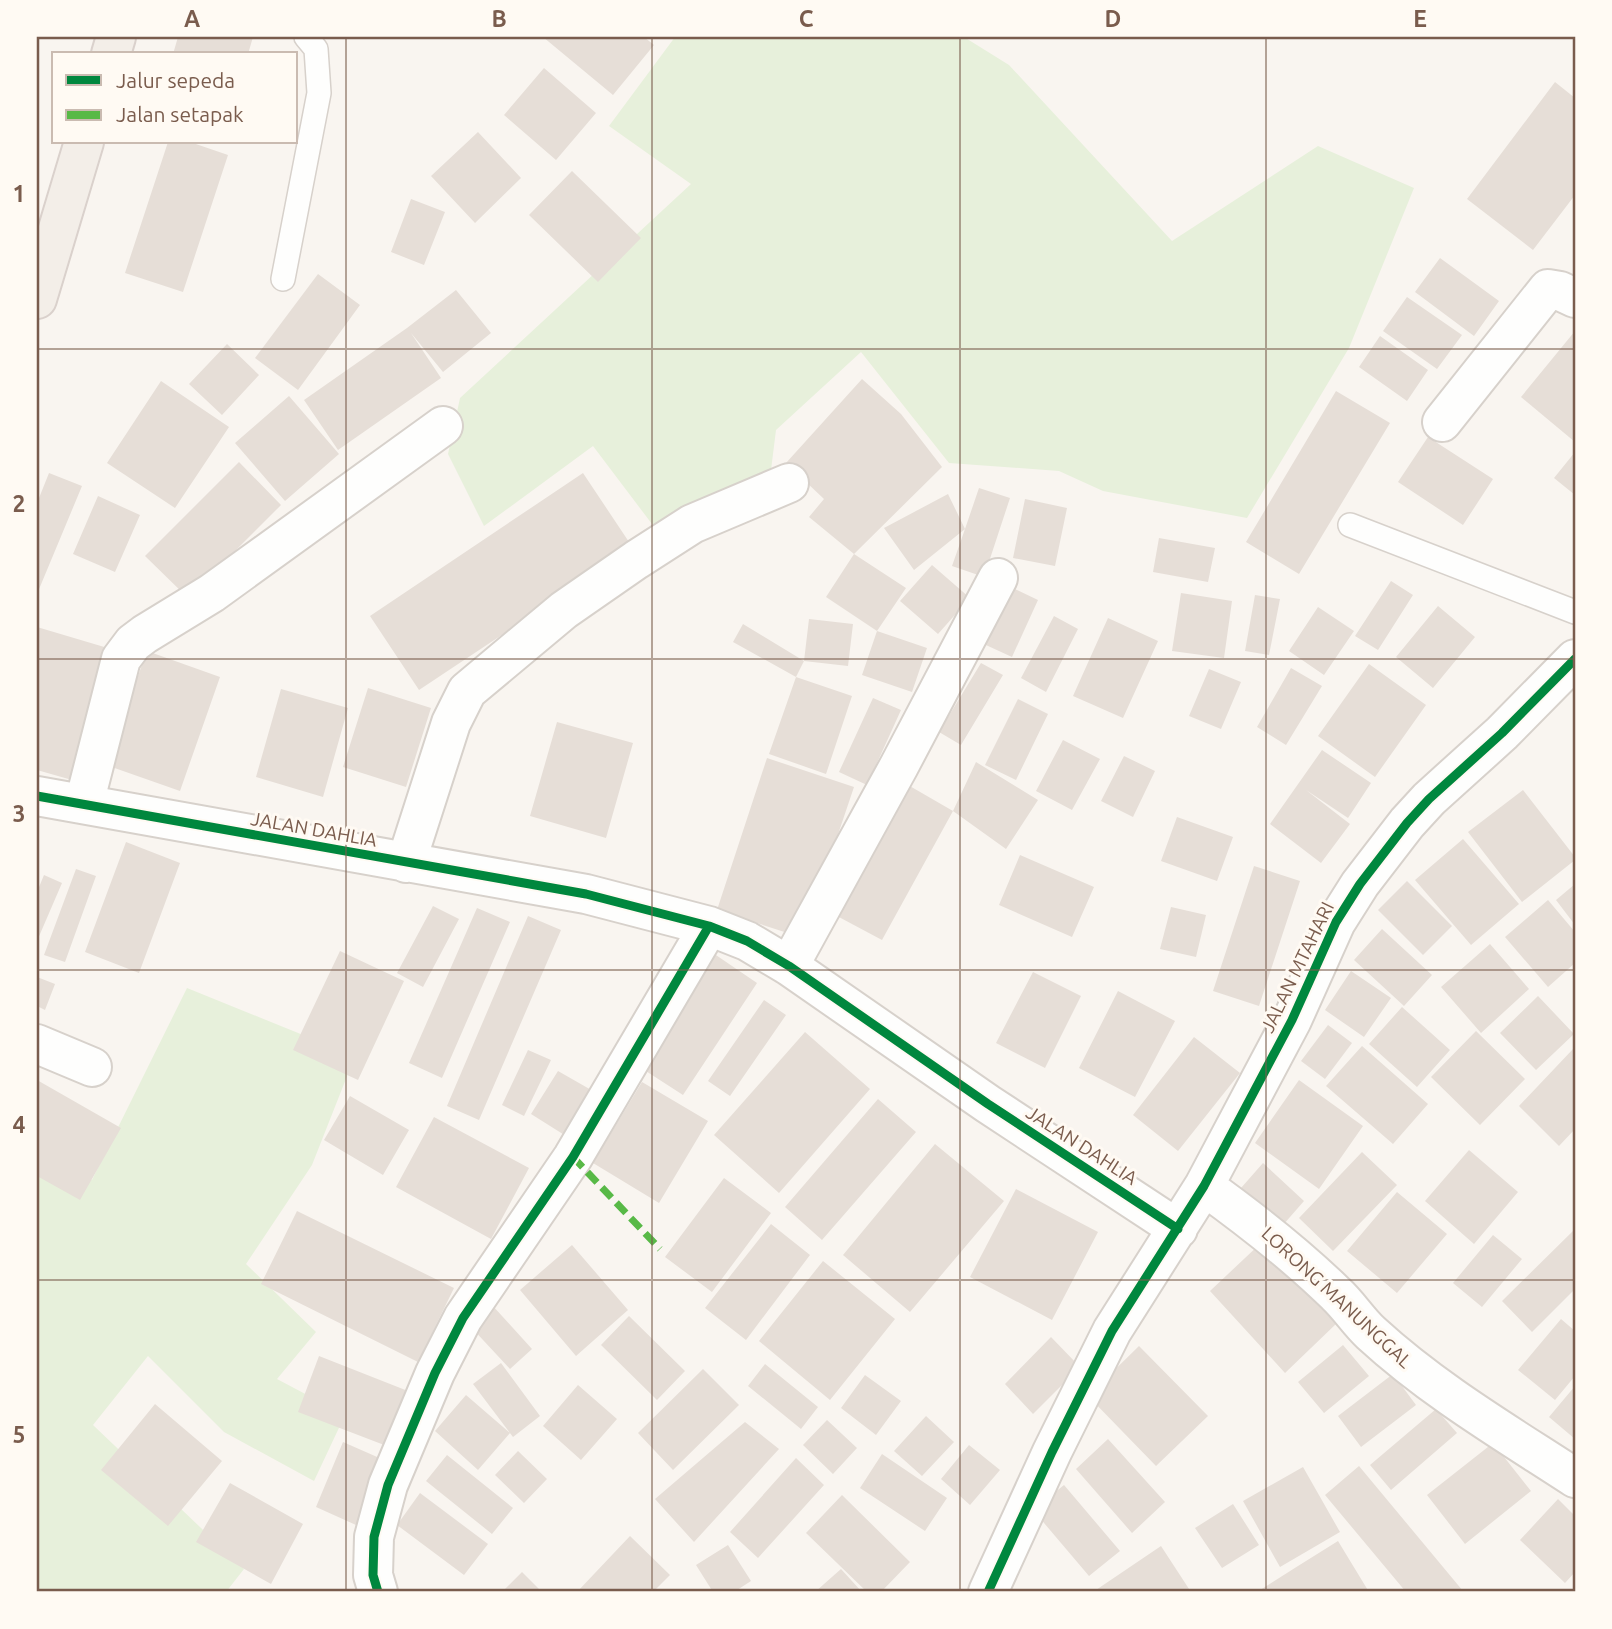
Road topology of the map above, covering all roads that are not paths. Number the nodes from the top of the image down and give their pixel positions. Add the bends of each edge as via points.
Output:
1 (306, 37) edge
2 (83, 144) edge
3 (283, 279) dead end
4 (1575, 298) edge
5 (37, 299) edge
6 (1442, 422) dead end
7 (443, 426) dead end
8 (789, 483) dead end
9 (1350, 525) dead end
10 (998, 578) dead end
11 (1575, 612) edge
12 (1575, 659) edge
13 (37, 796) edge
14 (84, 804) junction
15 (406, 863) junction
16 (709, 926) junction
17 (789, 966) junction
18 (37, 1044) edge
19 (92, 1067) dead end
20 (1204, 1186) junction
21 (1178, 1229) junction
22 (1575, 1478) edge
23 (378, 1592) edge
24 (988, 1592) edge

1 - 3 lane via 316,49 319,93
2 - 5 main road
4 - 6 street via 1548,289
7 - 14 street via 212,593 133,643 121,659
8 - 15 street via 692,524 636,560 564,610 467,691 451,723
9 - 11 lane
10 - 17 street
12 - 20 street, JALAN MTAHARI via 1407,823 1360,884 1336,922 1292,1020
13 - 14 street, JALAN DAHLIA
14 - 15 street, JALAN DAHLIA
15 - 16 street, JALAN DAHLIA via 597,897
16 - 17 street, JALAN DAHLIA via 747,941
16 - 23 street via 573,1157 463,1318 435,1373 388,1485 374,1537 373,1575
17 - 21 street, JALAN DAHLIA
18 - 19 street
20 - 21 street, JALAN MTAHARI
20 - 22 street, LORONG MANUNGGAL via 1310,1269 1370,1332 1406,1362
21 - 24 street via 1111,1331

